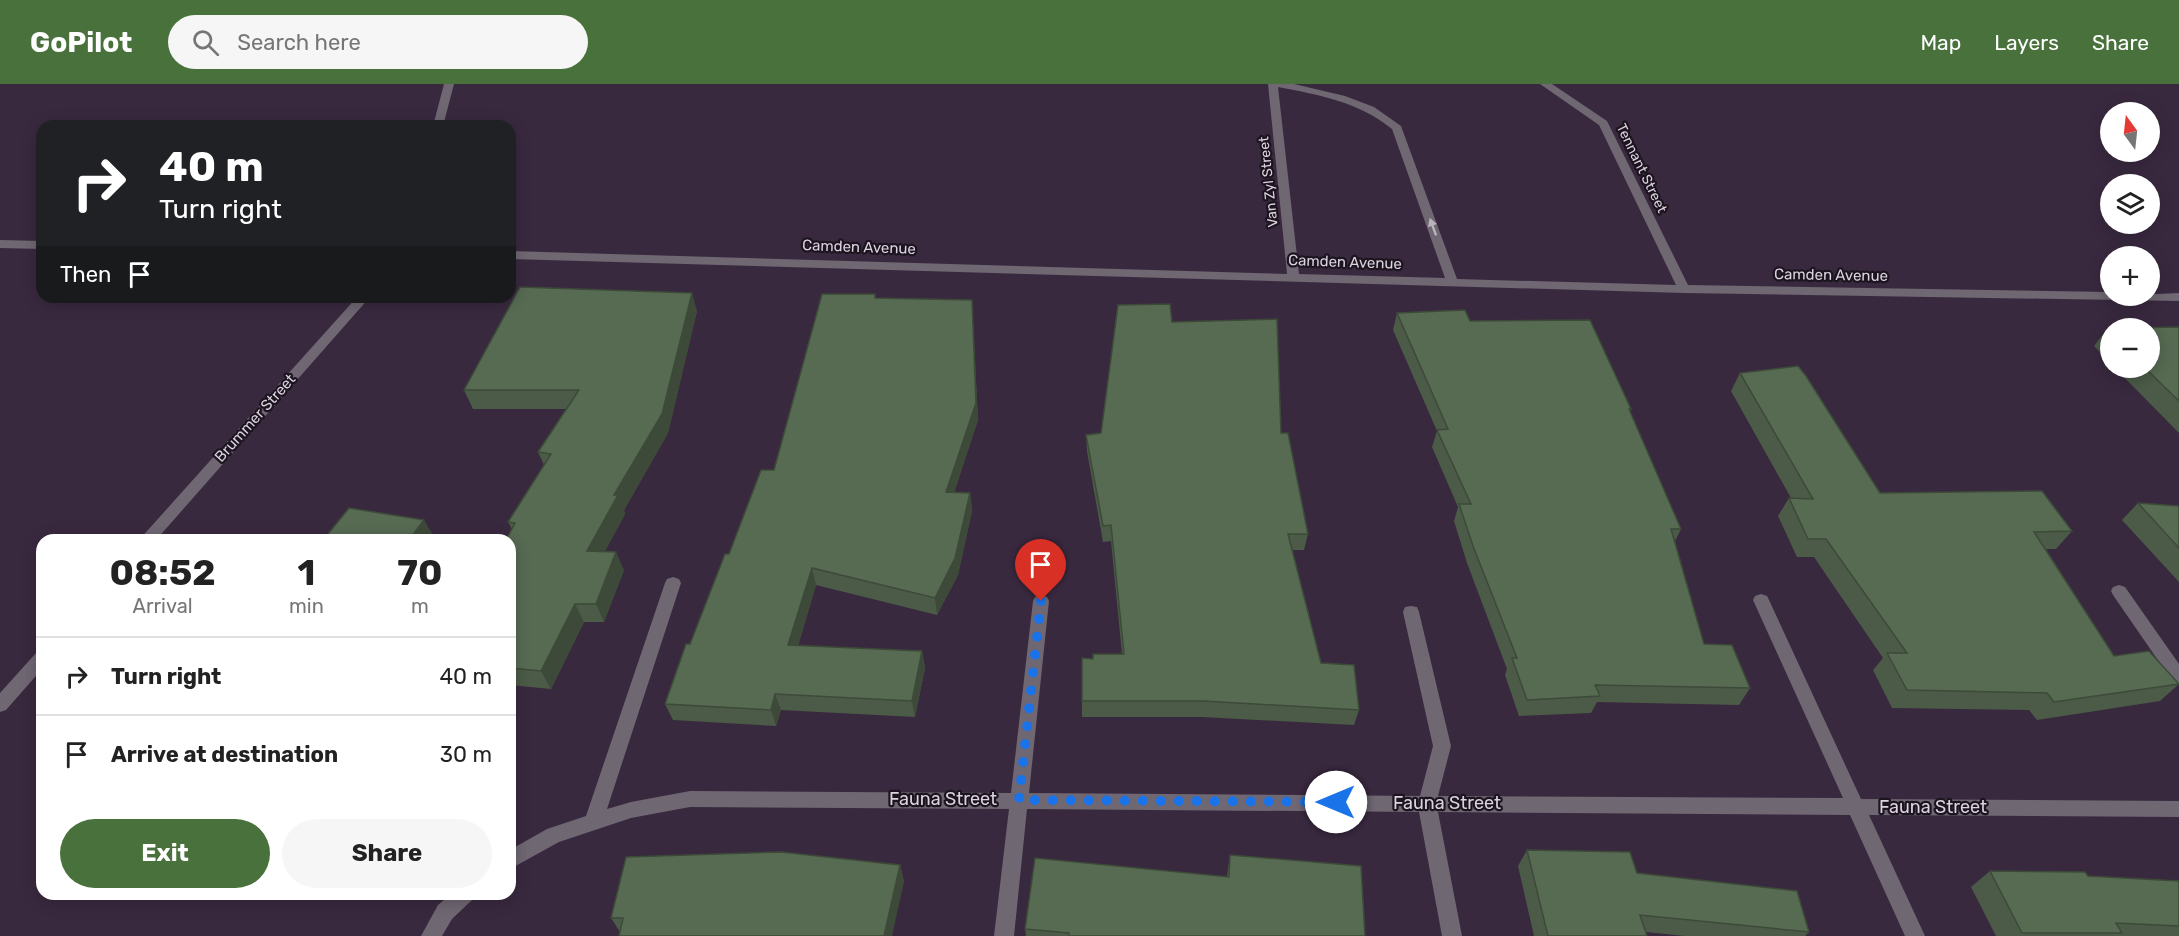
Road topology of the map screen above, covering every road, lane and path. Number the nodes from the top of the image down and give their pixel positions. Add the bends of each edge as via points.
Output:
1 (449, 84) edge
2 (1273, 84) edge
3 (1278, 84) edge
4 (1545, 84) edge
5 (440, 120) edge
6 (0, 244) edge
7 (36, 244) edge
8 (516, 255) edge
9 (1293, 277) junction
10 (1452, 282) junction
11 (1684, 289) junction
12 (2179, 297) edge
13 (359, 303) edge
14 (152, 534) edge
15 (673, 583) dead end
16 (2119, 591) dead end
17 (1761, 600) dead end
18 (1041, 601) dead end
19 (1411, 612) dead end
20 (36, 665) edge
21 (2179, 677) edge
22 (0, 705) edge
23 (1019, 800) junction
24 (1427, 803) junction
25 (1855, 807) junction
26 (2179, 809) edge
27 (594, 821) junction
28 (516, 857) edge
29 (459, 900) edge
30 (431, 936) edge
31 (1004, 936) edge
32 (1452, 936) edge
33 (1914, 936) edge

1 - 5 street
2 - 9 street, Van Zyl Street
10 -> 3 street via 1397,128 1384,116 1332,94
4 - 11 street, Tennant Street via 1603,123
6 - 7 street
8 - 9 street, Camden Avenue
9 - 10 street, Camden Avenue
10 - 11 street, Camden Avenue
11 - 12 street, Camden Avenue
13 - 14 street, Brummer Street
15 - 27 street
16 - 21 street
17 - 25 street
18 - 23 street
19 - 24 street via 1442,746
20 - 22 street
23 - 24 street, Fauna Street
23 - 27 street, Fauna Street via 690,799
23 - 31 street
24 - 25 street, Fauna Street
24 - 32 street
25 - 26 street, Fauna Street
25 - 33 street
27 - 28 street, Fauna Street via 554,835
29 - 30 street

